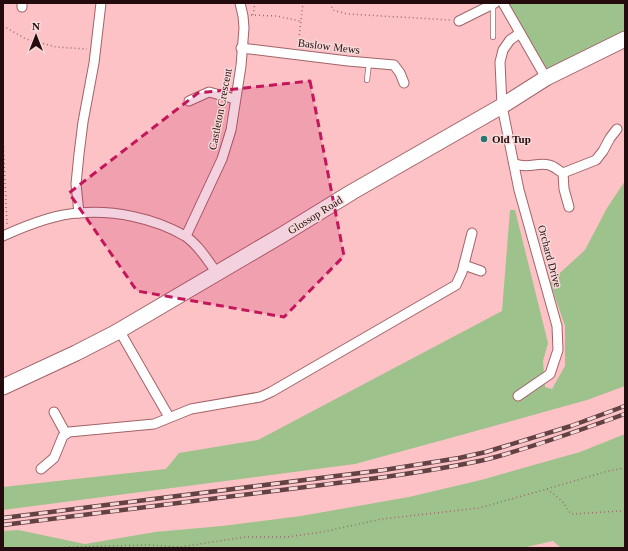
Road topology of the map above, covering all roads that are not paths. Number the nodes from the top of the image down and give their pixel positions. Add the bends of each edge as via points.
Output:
1 (100, 3) edge
2 (240, 3) edge
3 (504, 3) edge
4 (494, 4) edge
5 (459, 21) road end
6 (520, 33) junction
7 (493, 37) dead end
8 (625, 39) edge
9 (242, 48) junction
10 (369, 63) junction
11 (546, 78) junction
12 (367, 80) dead end
13 (404, 83) dead end
14 (235, 99) junction
15 (189, 101) dead end
16 (502, 106) junction
17 (617, 129) dead end
18 (515, 164) junction
19 (563, 173) junction
20 (569, 207) dead end
21 (79, 213) junction
22 (472, 233) dead end
23 (5, 235) edge
24 (186, 236) junction
25 (464, 265) junction
26 (482, 271) dead end
27 (217, 273) junction
28 (119, 330) junction
29 (3, 387) edge
30 (518, 396) dead end
31 (54, 412) dead end
32 (169, 417) junction
33 (66, 434) junction
34 (41, 469) dead end

1 - 21 street via 96,49 83,122 76,184
2 - 9 street, Castleton Crescent via 248,15
3 - 6 street
4 - 5 street
4 - 7 lane
6 - 11 street
6 - 16 street, Orchard Drive via 510,40 503,50 500,62
8 - 11 main road, Glossop Road
9 - 10 street, Baslow Mews
9 - 14 street, Castleton Crescent
10 - 12 lane
10 - 13 street, Baslow Mews via 394,65
11 - 16 main road, Glossop Road
14 - 15 street via 208,92
14 - 24 street, Castleton Crescent via 231,130 222,159
16 - 18 street, Orchard Drive
16 - 27 main road, Glossop Road
17 - 19 street via 596,160
18 - 19 street via 523,167 551,165
18 - 30 street, Orchard Drive via 519,190 557,326 558,350 550,374
19 - 20 street
21 - 23 street via 40,222
21 - 24 street via 117,214 143,219
22 - 25 street
24 - 27 street
25 - 26 street
25 - 32 street via 456,285 271,392 191,409
27 - 28 main road, Glossop Road
28 - 29 main road, Glossop Road
28 - 32 street
31 - 33 street
32 - 33 street via 143,426 73,431
33 - 34 street via 54,458

